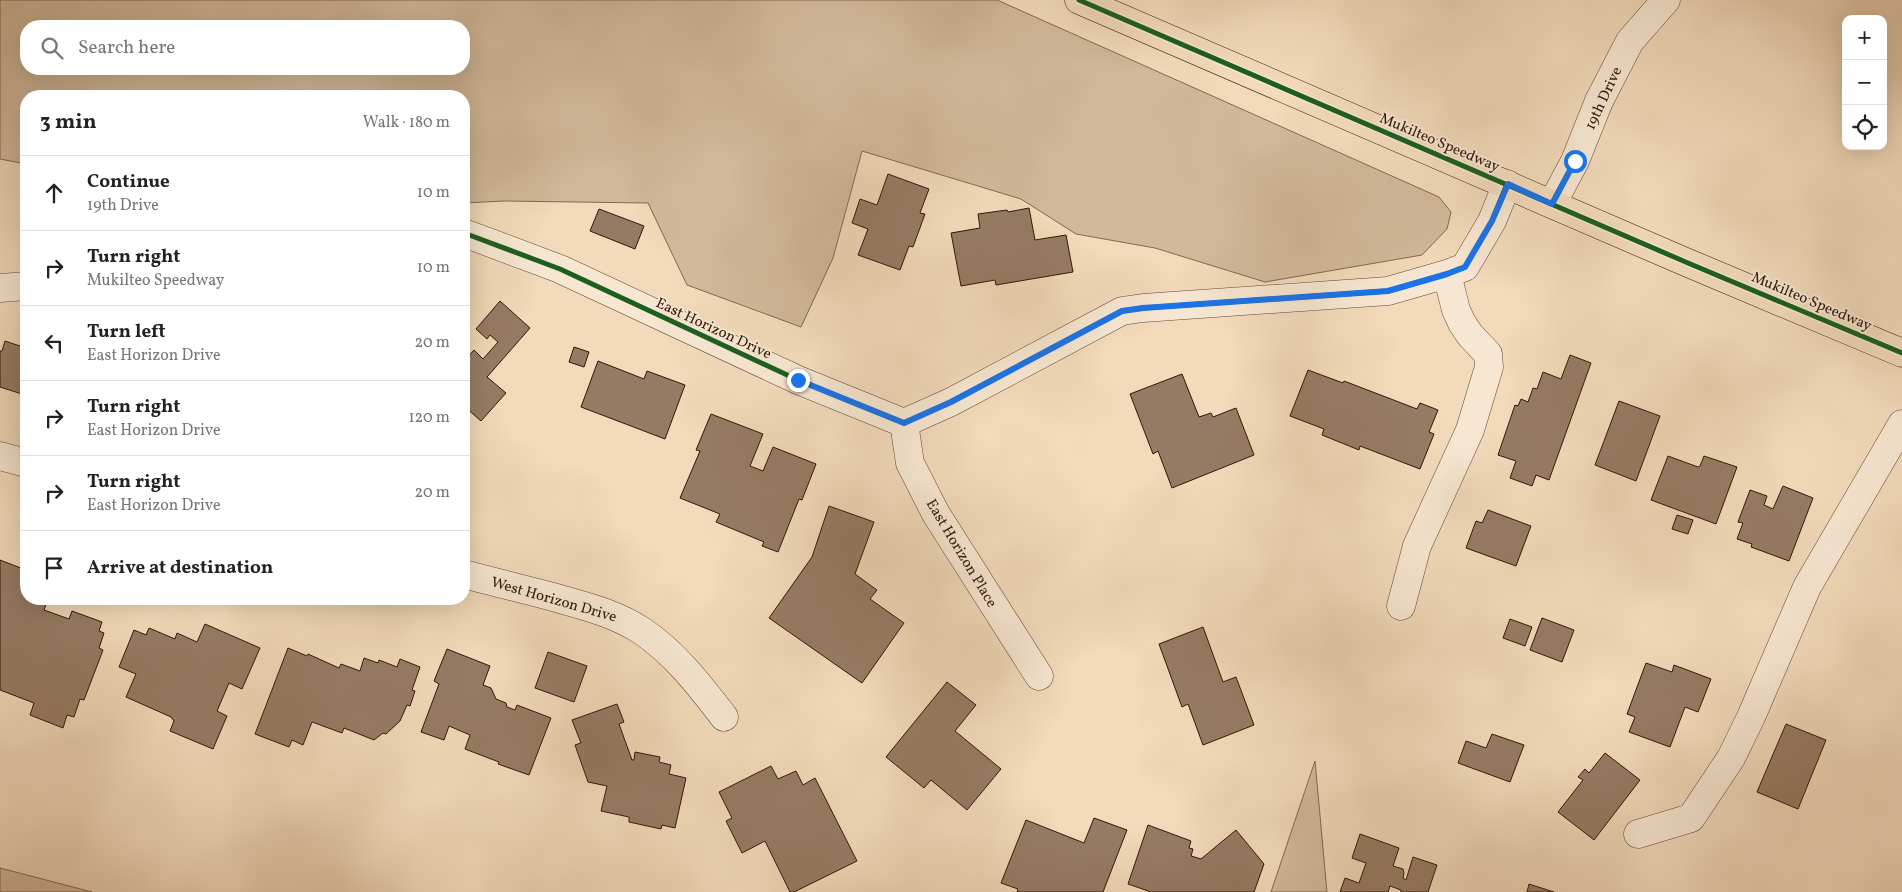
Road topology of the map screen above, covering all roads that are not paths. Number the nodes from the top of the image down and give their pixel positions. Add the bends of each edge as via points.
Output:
1 (1079, 0) edge
2 (1666, 0) edge
3 (1508, 184) junction
4 (1552, 204) junction
5 (470, 234) edge
6 (1447, 274) junction
7 (20, 286) edge
8 (0, 288) edge
9 (1902, 353) edge
10 (904, 423) junction
11 (1902, 424) edge
12 (0, 456) edge
13 (20, 461) edge
14 (470, 576) edge
15 (1401, 606) dead end
16 (1038, 676) dead end
17 (724, 716) dead end
18 (1638, 834) dead end

1 - 3 main road, Mukilteo Speedway
2 - 4 street, 19th Drive via 1630,42
3 - 4 main road, Mukilteo Speedway
3 - 6 street via 1492,221 1465,267
4 - 9 main road, Mukilteo Speedway
5 - 10 street, East Horizon Drive via 560,269 798,380
6 - 10 street via 1388,291 1122,311 951,402
6 - 15 street via 1456,310 1470,335 1488,354 1489,367 1470,430 1417,546
7 - 8 street
10 - 16 street, East Horizon Place via 910,463 936,514
11 - 18 street via 1806,587 1731,758 1691,818
12 - 13 street
14 - 17 street, West Horizon Drive via 618,617 667,650

